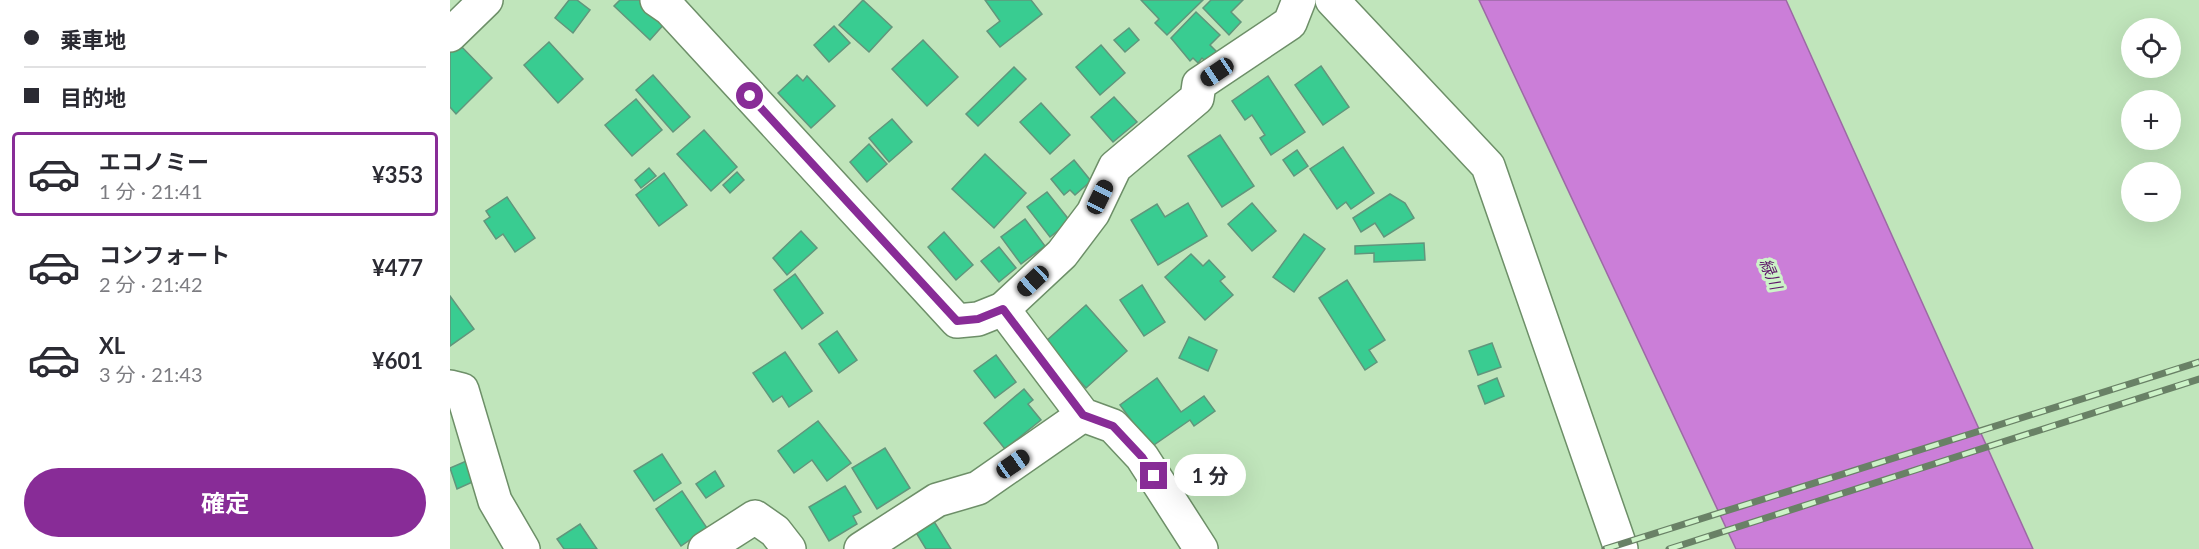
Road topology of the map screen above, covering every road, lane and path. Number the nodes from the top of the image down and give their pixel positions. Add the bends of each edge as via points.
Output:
1 (486, 0) edge
2 (657, 0) edge
3 (1299, 0) edge
4 (1332, 0) edge
5 (450, 35) edge
6 (1003, 309) junction
7 (450, 387) edge
8 (1083, 415) junction
9 (523, 549) edge
10 (705, 549) edge
11 (789, 549) edge
12 (861, 549) edge
13 (1201, 549) edge
14 (1621, 549) edge

1 - 5 street
2 - 6 street via 670,9 957,321 978,319
3 - 6 street via 1290,23 1198,84 1197,98 1115,167 1093,213 1062,254
4 - 14 street via 1488,166
6 - 8 street
7 - 9 street via 462,390 495,501
8 - 12 street via 978,488 937,500
8 - 13 street via 1113,426 1142,457
10 - 11 street via 754,517 775,531

